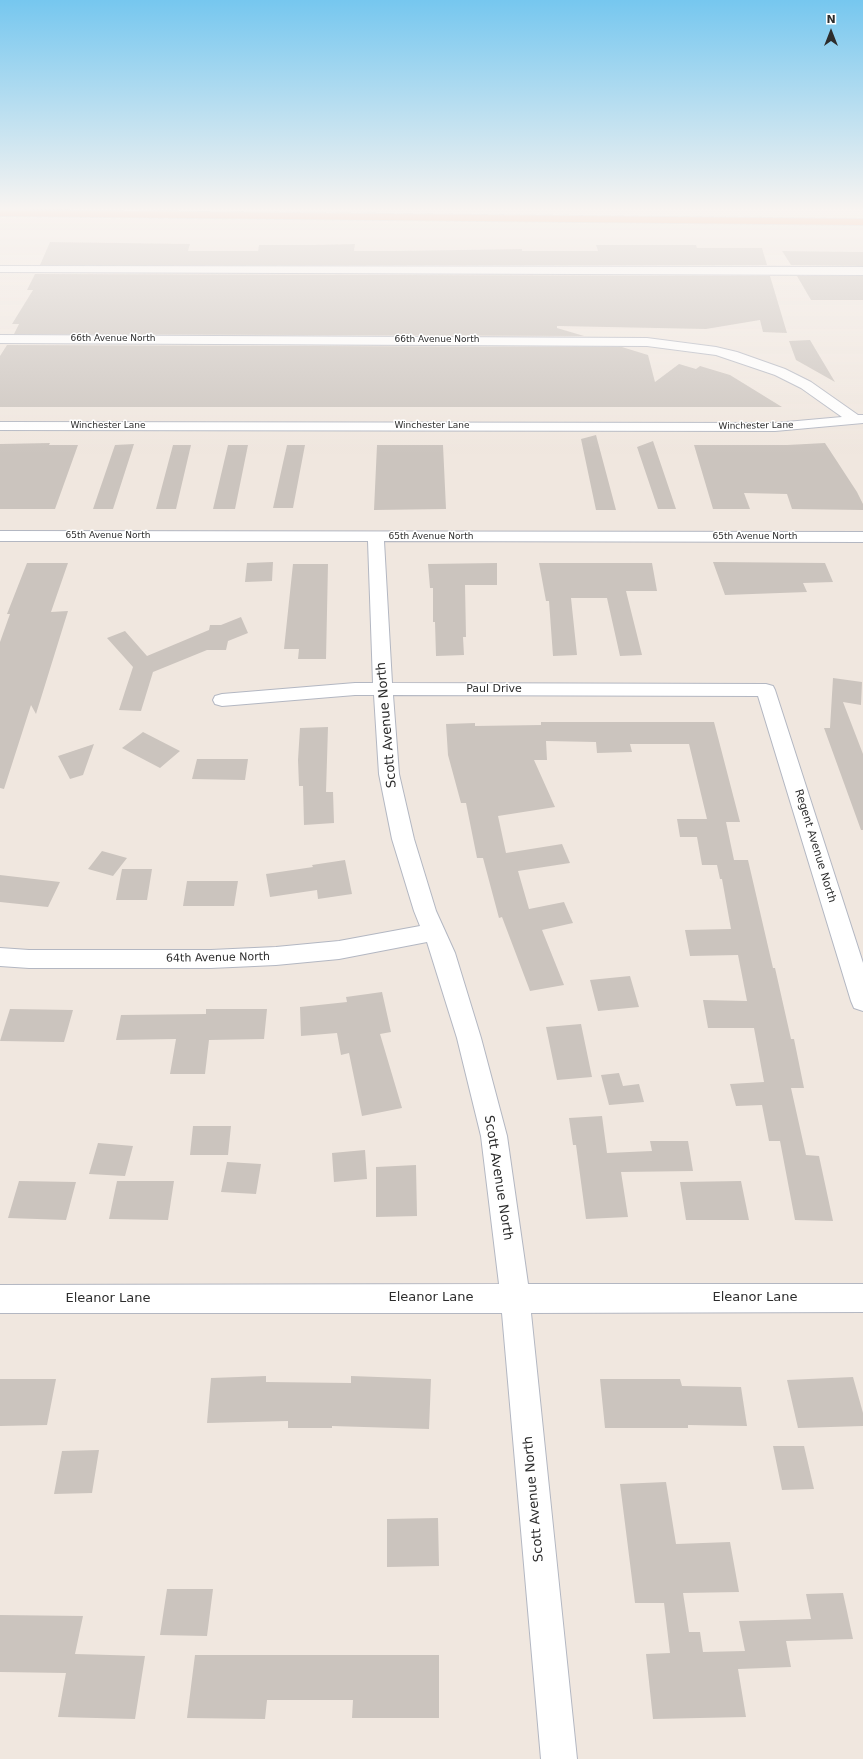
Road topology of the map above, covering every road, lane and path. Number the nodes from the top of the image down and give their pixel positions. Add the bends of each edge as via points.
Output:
1 (0, 339) edge
2 (859, 419) edge
3 (0, 426) edge
4 (0, 536) edge
5 (376, 537) junction
6 (863, 537) edge
7 (383, 689) junction
8 (766, 690) joint
9 (222, 700) dead end
10 (434, 931) junction
11 (0, 957) edge
12 (863, 1001) edge
13 (515, 1298) junction
14 (863, 1298) edge
15 (0, 1299) edge
16 (559, 1759) edge

1 - 2 street, 66th Avenue North via 612,340 682,345 736,352 806,385
2 - 3 street, Winchester Lane via 775,426
4 - 5 street, 65th Avenue North
5 - 6 street, 65th Avenue North
5 - 7 street, Scott Avenue North
7 - 8 street, Paul Drive
7 - 9 street, Paul Drive
7 - 10 street, Scott Avenue North via 392,789 403,839 425,911
8 - 12 street, Regent Avenue North
10 - 11 street, 64th Avenue North via 339,950 276,956 211,959
10 - 13 street, Scott Avenue North via 469,1038 494,1136
13 - 14 street, Eleanor Lane
13 - 15 street, Eleanor Lane
13 - 16 street, Scott Avenue North

